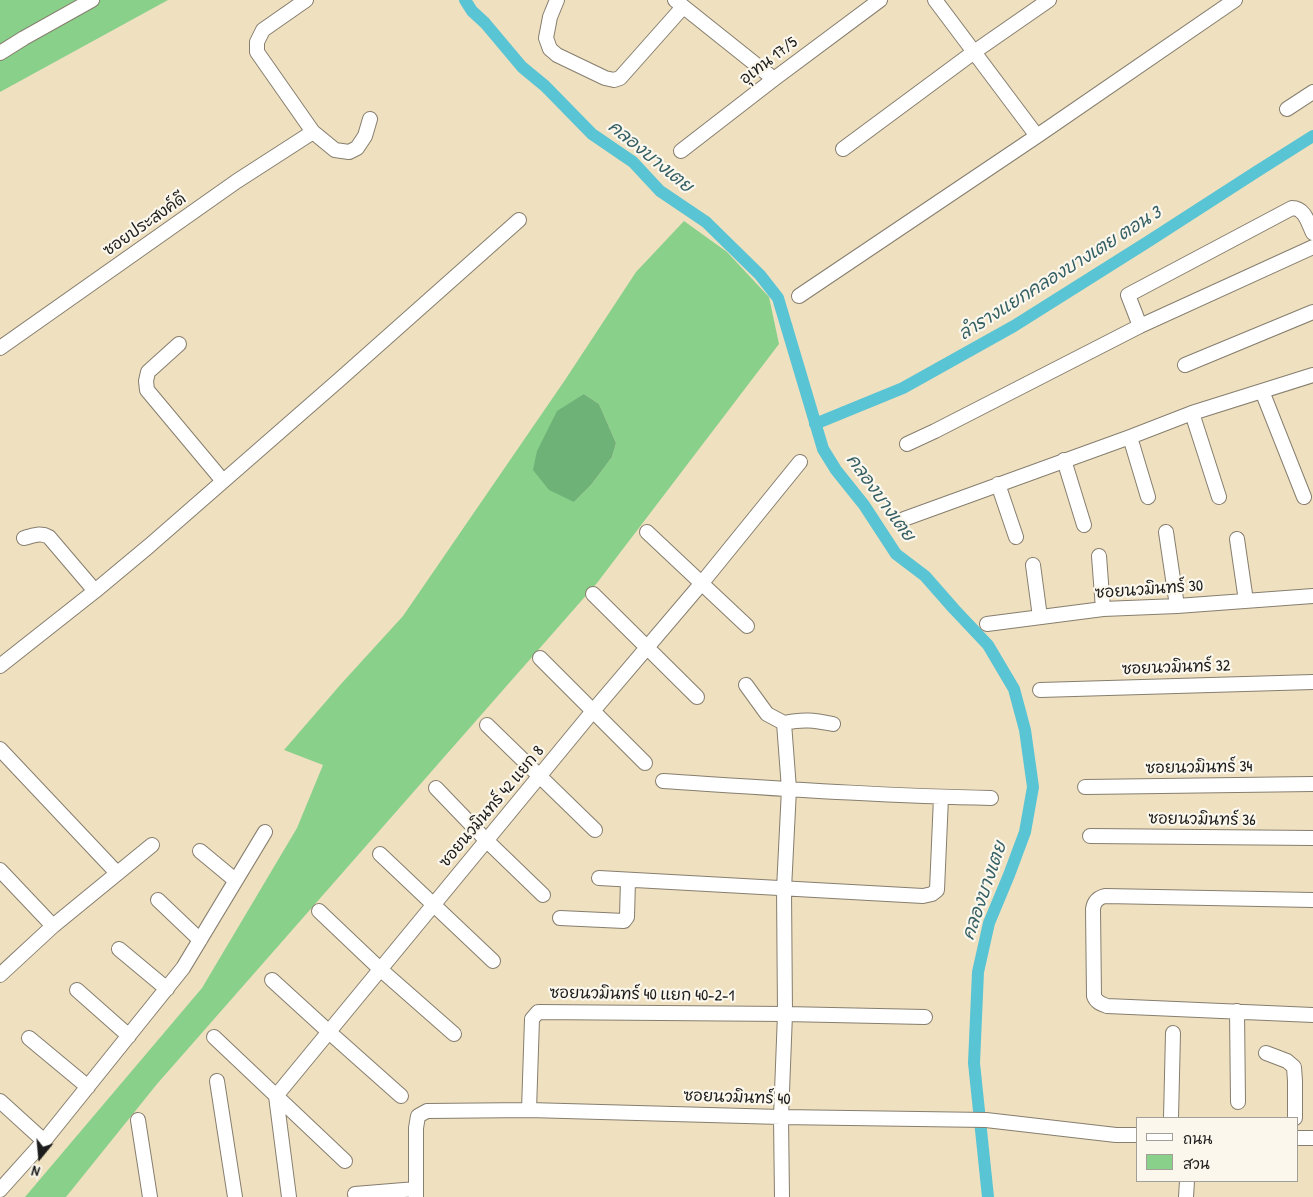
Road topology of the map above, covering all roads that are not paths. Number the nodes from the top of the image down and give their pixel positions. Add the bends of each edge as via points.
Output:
1 (92, 0) edge
2 (306, 0) edge
3 (557, 0) edge
4 (880, 0) edge
5 (935, 0) edge
6 (1049, 0) edge
7 (1235, 0) edge
8 (679, 3) edge
9 (974, 52) junction
10 (0, 53) edge
11 (774, 79) junction
12 (1313, 92) edge
13 (1287, 109) dead end
14 (370, 118) dead end
15 (312, 132) junction
16 (1037, 136) junction
17 (842, 149) dead end
18 (680, 151) dead end
19 (519, 220) dead end
20 (1311, 224) edge
21 (1313, 247) edge
22 (800, 296) dead end
23 (1313, 312) edge
24 (1140, 326) junction
25 (178, 344) dead end
26 (0, 348) edge
27 (1185, 365) dead end
28 (1313, 375) edge
29 (1262, 391) junction
30 (1192, 412) junction
31 (1130, 437) junction
32 (906, 444) dead end
33 (1064, 460) junction
34 (800, 462) dead end
35 (223, 481) junction
36 (998, 484) junction
37 (1304, 496) dead end
38 (1148, 497) dead end
39 (1219, 497) dead end
40 (904, 519) dead end
41 (1084, 525) dead end
42 (647, 532) dead end
43 (1166, 532) dead end
44 (1016, 537) dead end
45 (24, 538) dead end
46 (1238, 539) dead end
47 (1100, 556) dead end
48 (1032, 565) dead end
49 (701, 584) junction
50 (95, 591) junction
51 (593, 594) dead end
52 (1313, 596) edge
53 (1246, 601) junction
54 (1177, 606) junction
55 (1103, 609) junction
56 (1040, 617) junction
57 (987, 624) dead end
58 (747, 626) dead end
59 (646, 648) junction
60 (540, 658) dead end
61 (0, 666) edge
62 (1313, 682) edge
63 (746, 685) dead end
64 (1040, 690) dead end
65 (697, 697) dead end
66 (593, 711) junction
67 (784, 723) junction
68 (833, 724) dead end
69 (487, 725) dead end
70 (0, 749) edge
71 (644, 763) dead end
72 (539, 777) junction
73 (663, 781) dead end
74 (1313, 784) edge
75 (1085, 787) dead end
76 (436, 788) dead end
77 (789, 789) junction
78 (941, 797) junction
79 (991, 798) dead end
80 (595, 830) dead end
81 (265, 832) dead end
82 (1090, 836) dead end
83 (1313, 838) edge
84 (486, 840) junction
85 (152, 845) dead end
86 (200, 851) dead end
87 (380, 854) dead end
88 (0, 870) edge
89 (117, 873) junction
90 (599, 878) dead end
91 (235, 880) junction
92 (628, 880) junction
93 (784, 889) junction
94 (543, 895) dead end
95 (158, 900) dead end
96 (1313, 900) edge
97 (434, 904) junction
98 (319, 911) dead end
99 (560, 918) dead end
100 (54, 926) junction
101 (200, 940) junction
102 (119, 949) dead end
103 (493, 961) dead end
104 (380, 969) junction
105 (0, 975) edge
106 (272, 980) dead end
107 (78, 990) dead end
108 (166, 990) junction
109 (1237, 1011) junction
110 (785, 1014) junction
111 (1313, 1015) edge
112 (925, 1017) dead end
113 (329, 1032) junction
114 (1174, 1033) dead end
115 (454, 1034) dead end
116 (129, 1036) junction
117 (214, 1037) dead end
118 (28, 1038) dead end
119 (1266, 1053) dead end
120 (217, 1081) dead end
121 (88, 1087) junction
122 (276, 1096) junction
123 (401, 1096) dead end
124 (0, 1101) edge
125 (1238, 1102) dead end
126 (529, 1110) junction
127 (781, 1117) junction
128 (1171, 1117) edge
129 (1294, 1117) edge
130 (138, 1120) dead end
131 (1136, 1135) edge
132 (1298, 1138) edge
133 (1313, 1138) edge
134 (44, 1141) junction
135 (345, 1161) dead end
136 (1187, 1182) edge
137 (0, 1190) edge
138 (416, 1193) edge
139 (355, 1194) dead end
140 (150, 1197) edge
141 (235, 1197) edge
142 (289, 1197) edge
143 (782, 1197) edge
144 (1186, 1197) edge

1 - 10 street
2 - 15 street via 263,30 257,42 257,52
3 - 8 street via 546,38 550,49 581,67 614,80 620,78
4 - 11 street, อุเทน 17/5
5 - 9 street
6 - 9 street
7 - 16 street
8 - 11 street
9 - 16 street
9 - 17 street
11 - 18 street, อุเทน 17/5
12 - 13 street
14 - 15 street via 365,136 357,148 349,152 335,150
15 - 26 street, ซอยประสงค์ดี
16 - 22 street
19 - 35 street
20 - 24 street via 1302,211 1292,208 1128,295
21 - 24 street
23 - 27 street
24 - 32 street
25 - 35 street via 148,372 147,390
28 - 29 street
29 - 30 street
29 - 37 street
30 - 31 street
30 - 39 street
31 - 33 street
31 - 38 street
33 - 36 street
33 - 41 street
34 - 49 street, ซอยนวมินทร์ 42 แยก 8
35 - 50 street
36 - 40 street
36 - 44 street
42 - 49 street
43 - 54 street
45 - 50 street via 38,534 49,537
46 - 53 street
47 - 55 street
48 - 56 street
49 - 58 street
49 - 59 street, ซอยนวมินทร์ 42 แยก 8
50 - 61 street
51 - 59 street
52 - 53 street, ซอยนวมินทร์ 30
53 - 54 street, ซอยนวมินทร์ 30
54 - 55 street, ซอยนวมินทร์ 30
55 - 56 street, ซอยนวมินทร์ 30
56 - 57 street, ซอยนวมินทร์ 30
59 - 65 street
59 - 66 street, ซอยนวมินทร์ 42 แยก 8
60 - 66 street
62 - 64 street, ซอยนวมินทร์ 32
63 - 67 street via 767,714
66 - 71 street
66 - 72 street, ซอยนวมินทร์ 42 แยก 8
67 - 68 street via 809,720
67 - 77 street
69 - 72 street
70 - 89 street
72 - 80 street
72 - 84 street, ซอยนวมินทร์ 42 แยก 8
73 - 77 street
74 - 75 street, ซอยนวมินทร์ 34
76 - 84 street
77 - 78 street
77 - 93 street
78 - 79 street
78 - 93 street via 937,890 932,894
81 - 91 street
82 - 83 street, ซอยนวมินทร์ 36
84 - 94 street
84 - 97 street, ซอยนวมินทร์ 42 แยก 8
85 - 89 street
86 - 91 street
87 - 97 street
88 - 100 street
89 - 100 street
90 - 92 street
91 - 101 street
92 - 93 street
92 - 99 street via 627,918 624,921
93 - 110 street
95 - 101 street
96 - 109 street via 1105,896 1094,902 1094,996 1098,1002 1107,1006
97 - 103 street
97 - 104 street, ซอยนวมินทร์ 42 แยก 8
98 - 104 street
100 - 105 street
101 - 108 street
102 - 108 street
104 - 113 street, ซอยนวมินทร์ 42 แยก 8
104 - 115 street
106 - 113 street
107 - 116 street
108 - 116 street
109 - 111 street
109 - 125 street
110 - 112 street, ซอยนวมินทร์ 40 แยก 40-2-1
110 - 126 street, ซอยนวมินทร์ 40 แยก 40-2-1 via 538,1012 532,1018
110 - 127 street
113 - 122 street, ซอยนวมินทร์ 42 แยก 8
113 - 123 street
114 - 128 street
116 - 121 street
117 - 122 street
118 - 121 street
119 - 129 street via 1294,1067
120 - 141 street
121 - 134 street
122 - 135 street
122 - 142 street
124 - 134 street
126 - 127 street, ซอยนวมินทร์ 40
126 - 138 street, ซอยนวมินทร์ 40 via 427,1111 418,1116
127 - 131 street, ซอยนวมินทร์ 40 via 986,1120
127 - 143 street
130 - 140 street
132 - 133 street
134 - 137 street
136 - 144 street
138 - 139 street

